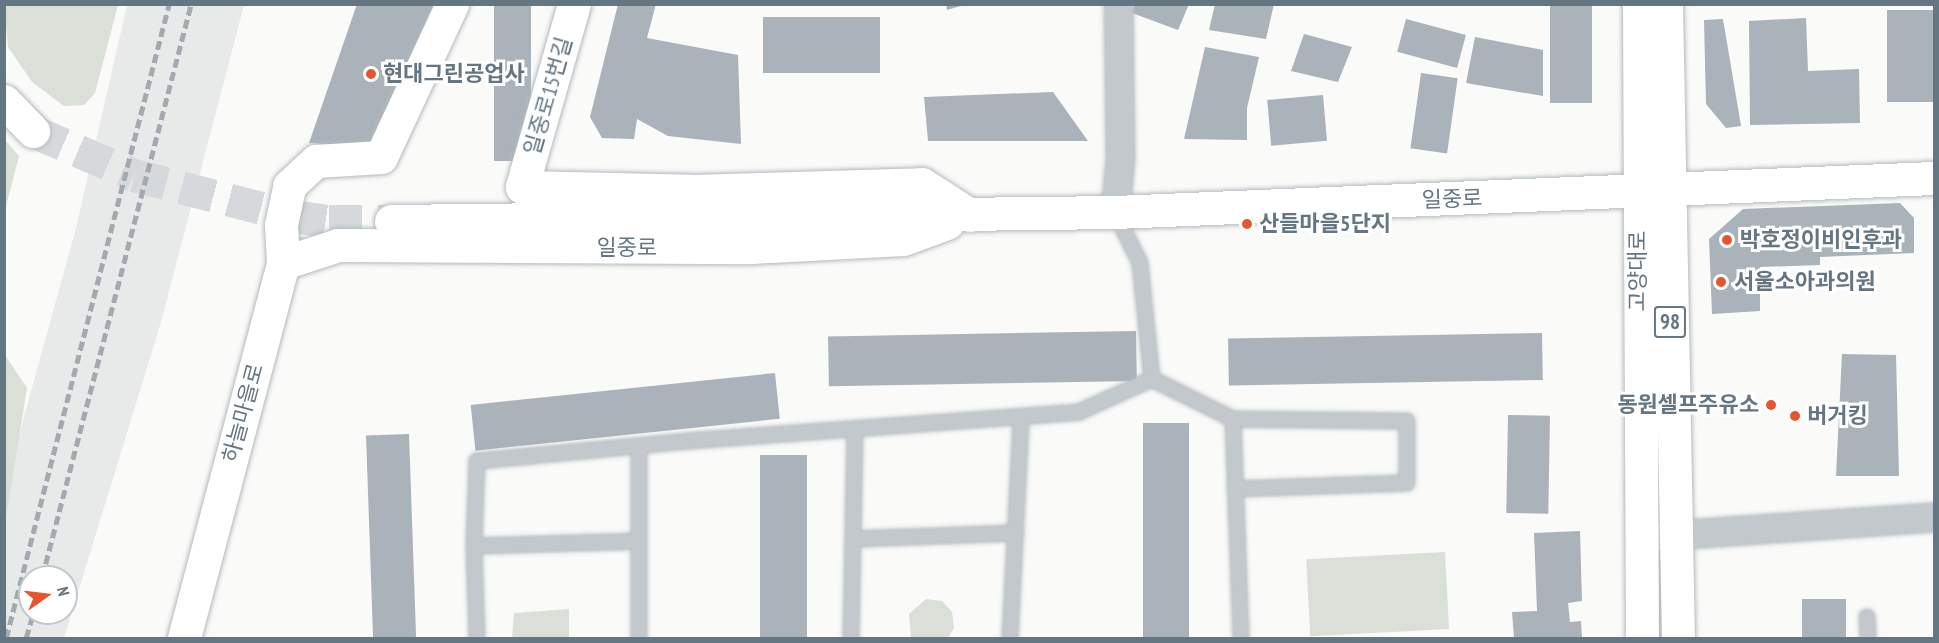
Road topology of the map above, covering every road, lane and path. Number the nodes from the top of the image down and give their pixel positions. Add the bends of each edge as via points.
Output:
1 (452, 4) edge
2 (574, 4) edge
3 (1118, 4) edge
4 (1638, 4) edge
5 (1666, 4) edge
6 (4, 101) edge
7 (33, 131) tunnel mouth
8 (1935, 178) edge
9 (1654, 191) junction
10 (1115, 212) junction
11 (970, 215) junction
12 (391, 221) tunnel mouth
13 (283, 263) junction
14 (1152, 379) junction
15 (1022, 418) junction
16 (1233, 419) junction
17 (855, 429) junction
18 (639, 447) junction
19 (1235, 489) junction
20 (1935, 517) edge
21 (1016, 533) junction
22 (1676, 533) junction
23 (1640, 537) junction
24 (853, 539) junction
25 (638, 541) junction
26 (474, 546) junction
27 (1867, 617) dead end
28 (184, 639) edge
29 (477, 639) edge
30 (639, 639) edge
31 (851, 639) edge
32 (1010, 639) edge
33 (1241, 639) edge
34 (1642, 639) edge
35 (1678, 639) edge
36 (1868, 639) edge

1 - 13 street, 하늘마을로 via 381,157 316,160 289,186 281,225
2 - 11 street, 일중로15번길 via 522,187 692,191 921,183
3 - 10 street via 1120,158
4 - 9 street, 고양대로 / 98
5 - 9 street, 고양대로 / 98
6 - 7 street
8 - 9 street, 일중로
9 - 10 street, 일중로
9 - 22 street, 고양대로 / 98
9 - 23 street, 고양대로 / 98
10 - 11 street, 일중로
10 - 14 lane via 1140,263
11 - 12 street, 일중로
11 - 13 street, 일중로 via 903,239 739,247 338,245
13 - 28 street, 하늘마을로
14 - 15 lane via 1079,412
14 - 16 lane
15 - 17 lane
15 - 21 lane
16 - 19 lane
16 - 19 lane via 1407,421 1407,483
17 - 18 lane
17 - 24 lane
18 - 25 lane
18 - 26 lane via 477,460
19 - 33 lane
20 - 22 street
21 - 24 lane
21 - 32 lane
22 - 23 street
22 - 35 street, 고양대로 / 98
23 - 34 street, 고양대로 / 98
24 - 31 lane
25 - 26 lane
25 - 30 lane
26 - 29 lane
27 - 36 lane

